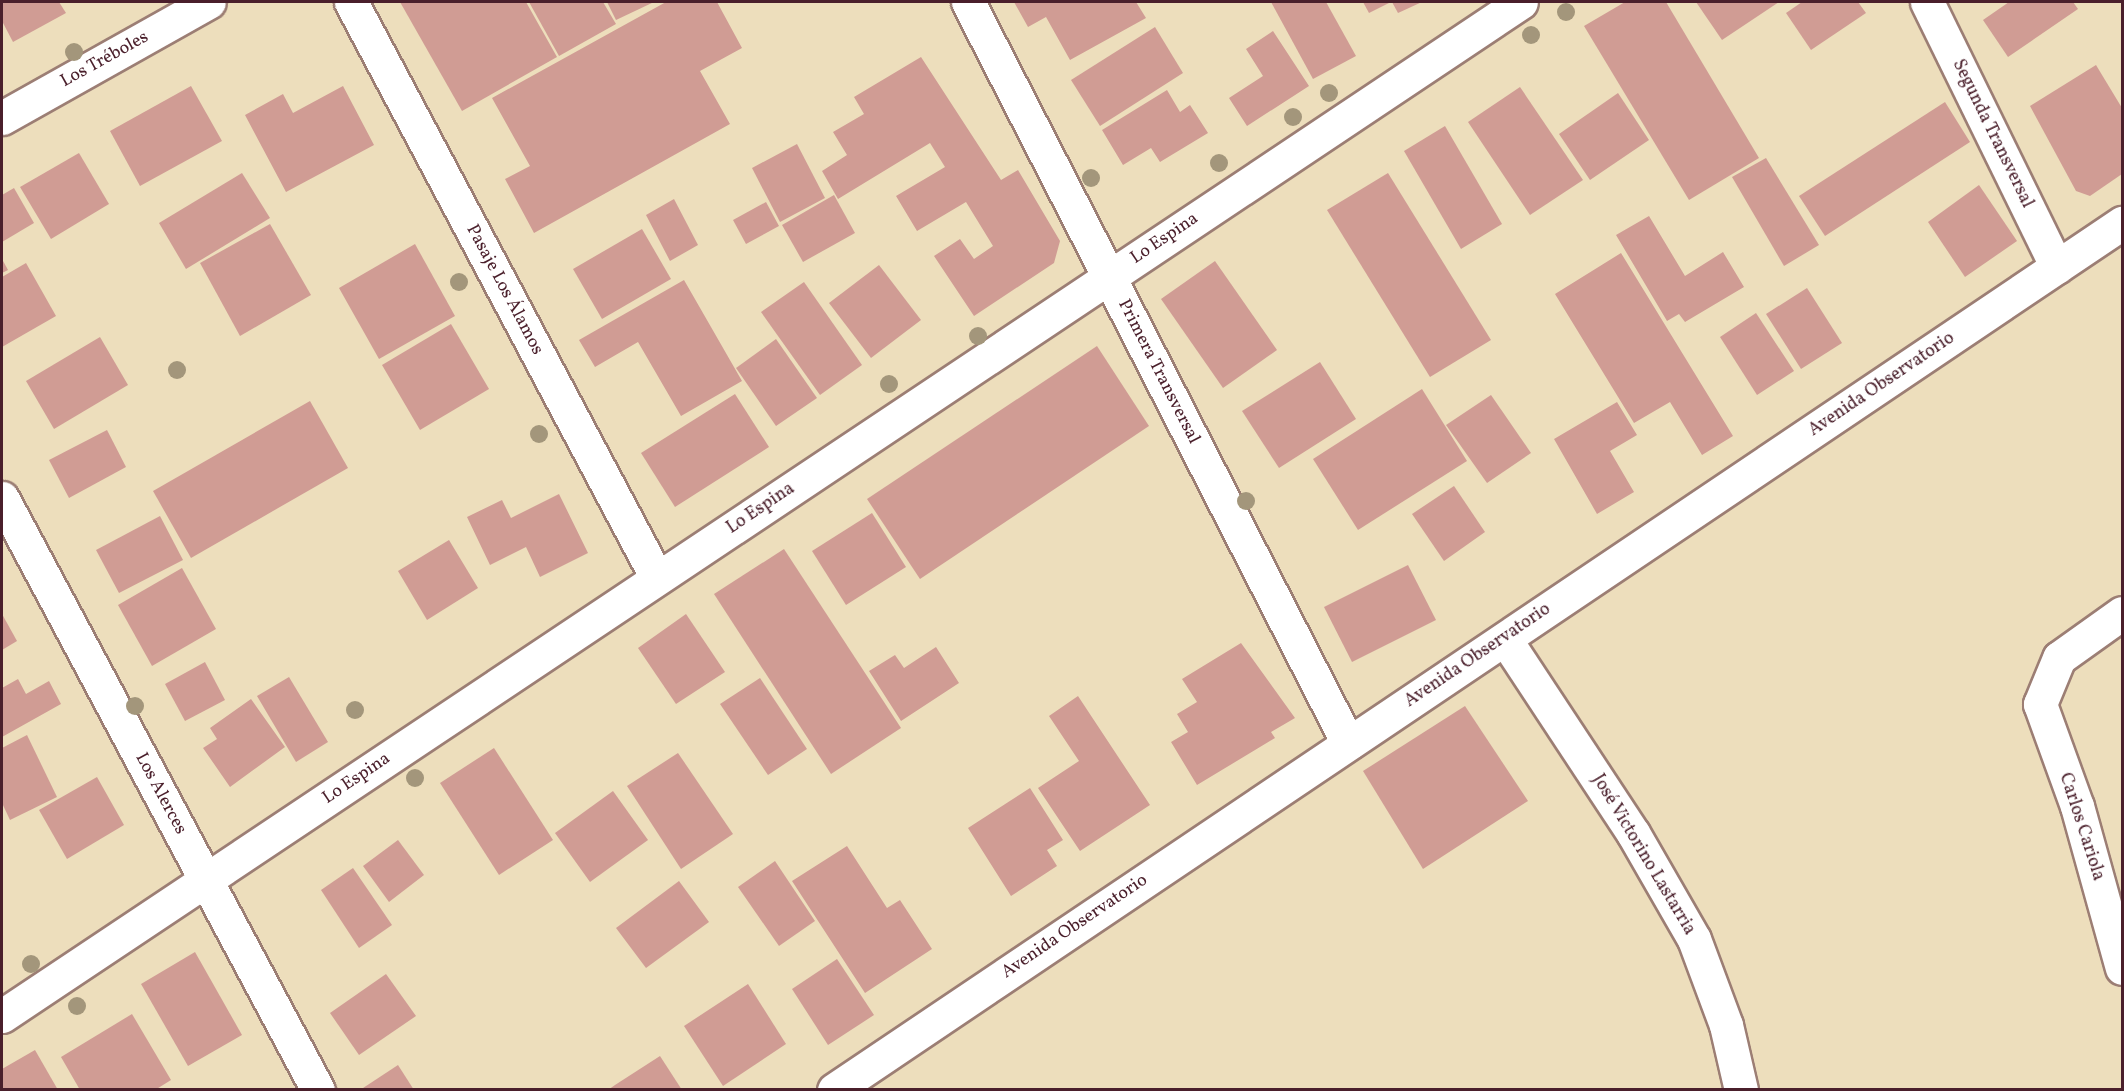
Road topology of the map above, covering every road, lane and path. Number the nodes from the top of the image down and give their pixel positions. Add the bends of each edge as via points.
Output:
1 (209, 2) edge
2 (351, 2) edge
3 (968, 2) edge
4 (1521, 2) edge
5 (1927, 2) edge
6 (2, 118) edge
7 (2122, 223) edge
8 (2057, 267) junction
9 (1109, 276) junction
10 (2, 498) edge
11 (657, 578) junction
12 (2122, 613) edge
13 (1504, 639) junction
14 (1348, 743) junction
15 (206, 879) junction
16 (2122, 968) edge
17 (2, 1016) edge
18 (318, 1089) edge
19 (834, 1089) edge
20 (1741, 1089) edge

1 - 6 street, Los Tréboles
2 - 11 street, Pasaje Los Álamos
3 - 9 street, Primera Transversal
4 - 9 street, Lo Espina
5 - 8 street, Segunda Transversal
7 - 8 street, Avenida Observatorio
8 - 13 street, Avenida Observatorio
9 - 11 street, Lo Espina
9 - 14 street, Primera Transversal
10 - 15 street, Los Alerces
11 - 15 street, Lo Espina
12 - 16 street, Carlos Cariola via 2059,658 2043,686 2043,722 2077,806
13 - 14 street, Avenida Observatorio
13 - 20 street, José Victorino Lastarria via 1633,833 1694,939 1726,1025
14 - 19 street, Avenida Observatorio
15 - 17 street, Lo Espina
15 - 18 street, Los Alerces

